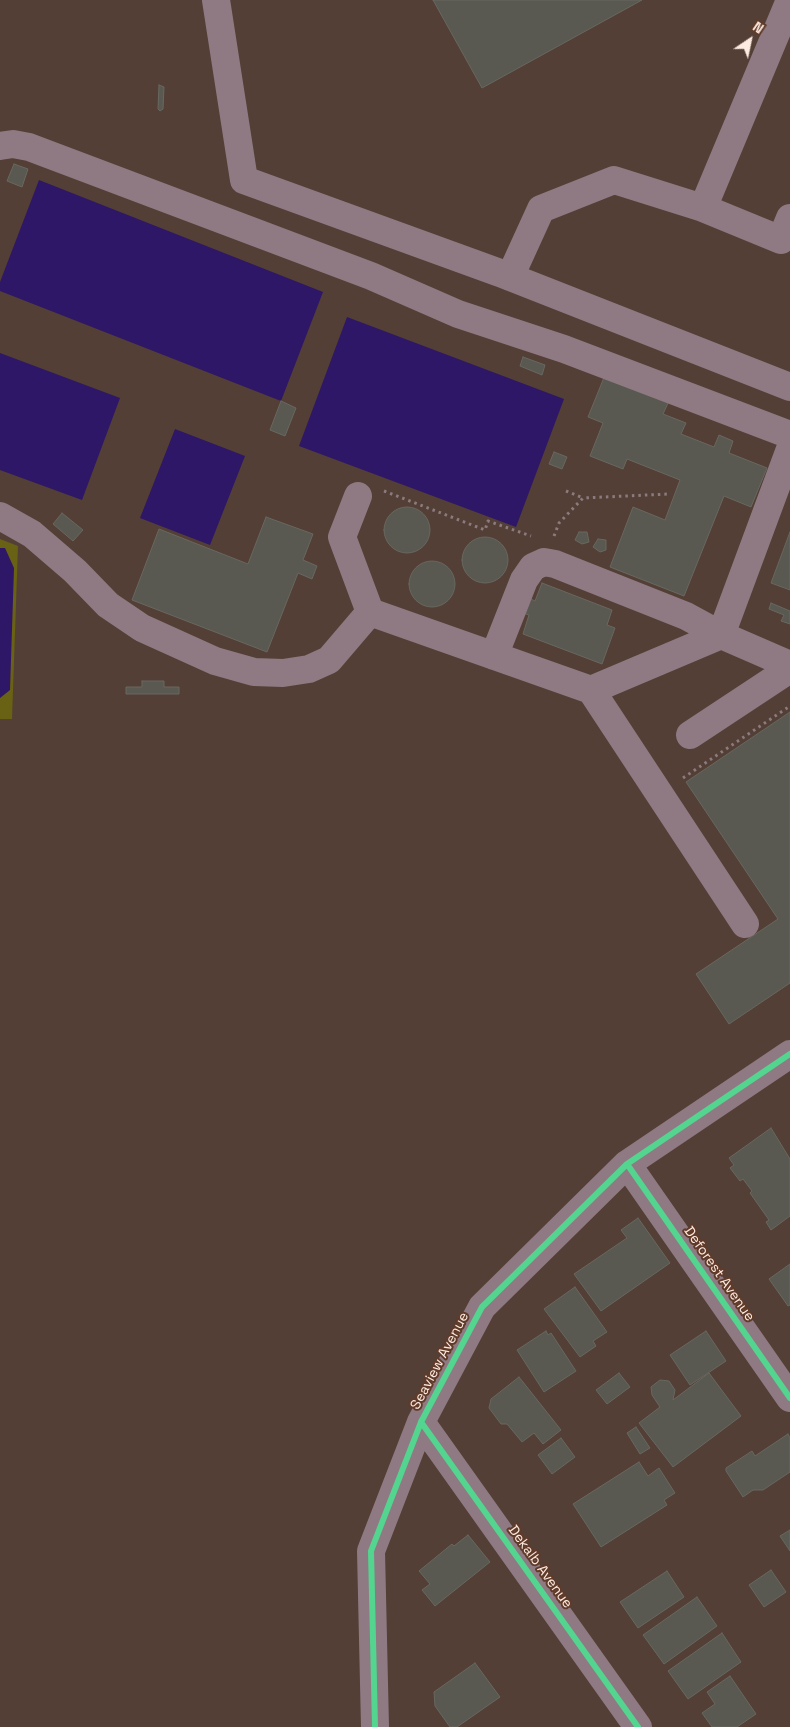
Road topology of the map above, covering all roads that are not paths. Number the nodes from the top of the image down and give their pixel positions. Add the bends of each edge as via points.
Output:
1 (216, 0) edge
2 (790, 0) edge
3 (0, 146) edge
4 (703, 208) junction
5 (790, 218) edge
6 (510, 277) junction
7 (790, 387) edge
8 (790, 435) edge
9 (790, 449) edge
10 (366, 492) road end
11 (0, 516) edge
12 (370, 612) junction
13 (720, 635) junction
14 (494, 656) junction
15 (790, 665) edge
16 (790, 669) edge
17 (591, 690) junction
18 (690, 735) dead end
19 (745, 924) dead end
20 (790, 1054) edge
21 (628, 1164) junction
22 (790, 1398) edge
23 (421, 1422) junction
24 (375, 1727) edge
25 (638, 1727) edge

1 - 6 street via 244,180
2 - 4 street
3 - 8 street via 29,147 371,276 458,314 564,349
4 - 5 street via 781,240
4 - 6 street via 614,180 541,209
6 - 7 street
9 - 13 street
10 - 12 street via 342,538
11 - 12 street via 32,534 108,605 142,628 215,661 254,672 283,673 309,669 329,660
12 - 14 street
13 - 14 street via 686,616 555,564 547,553 524,580
13 - 15 street
13 - 17 street
14 - 17 street
16 - 18 street
17 - 19 street
20 - 21 street, Seaview Avenue
21 - 22 street, Deforest Avenue
21 - 23 street, Seaview Avenue via 482,1307
23 - 24 street, Seaview Avenue via 371,1551
23 - 25 street, Dekalb Avenue

